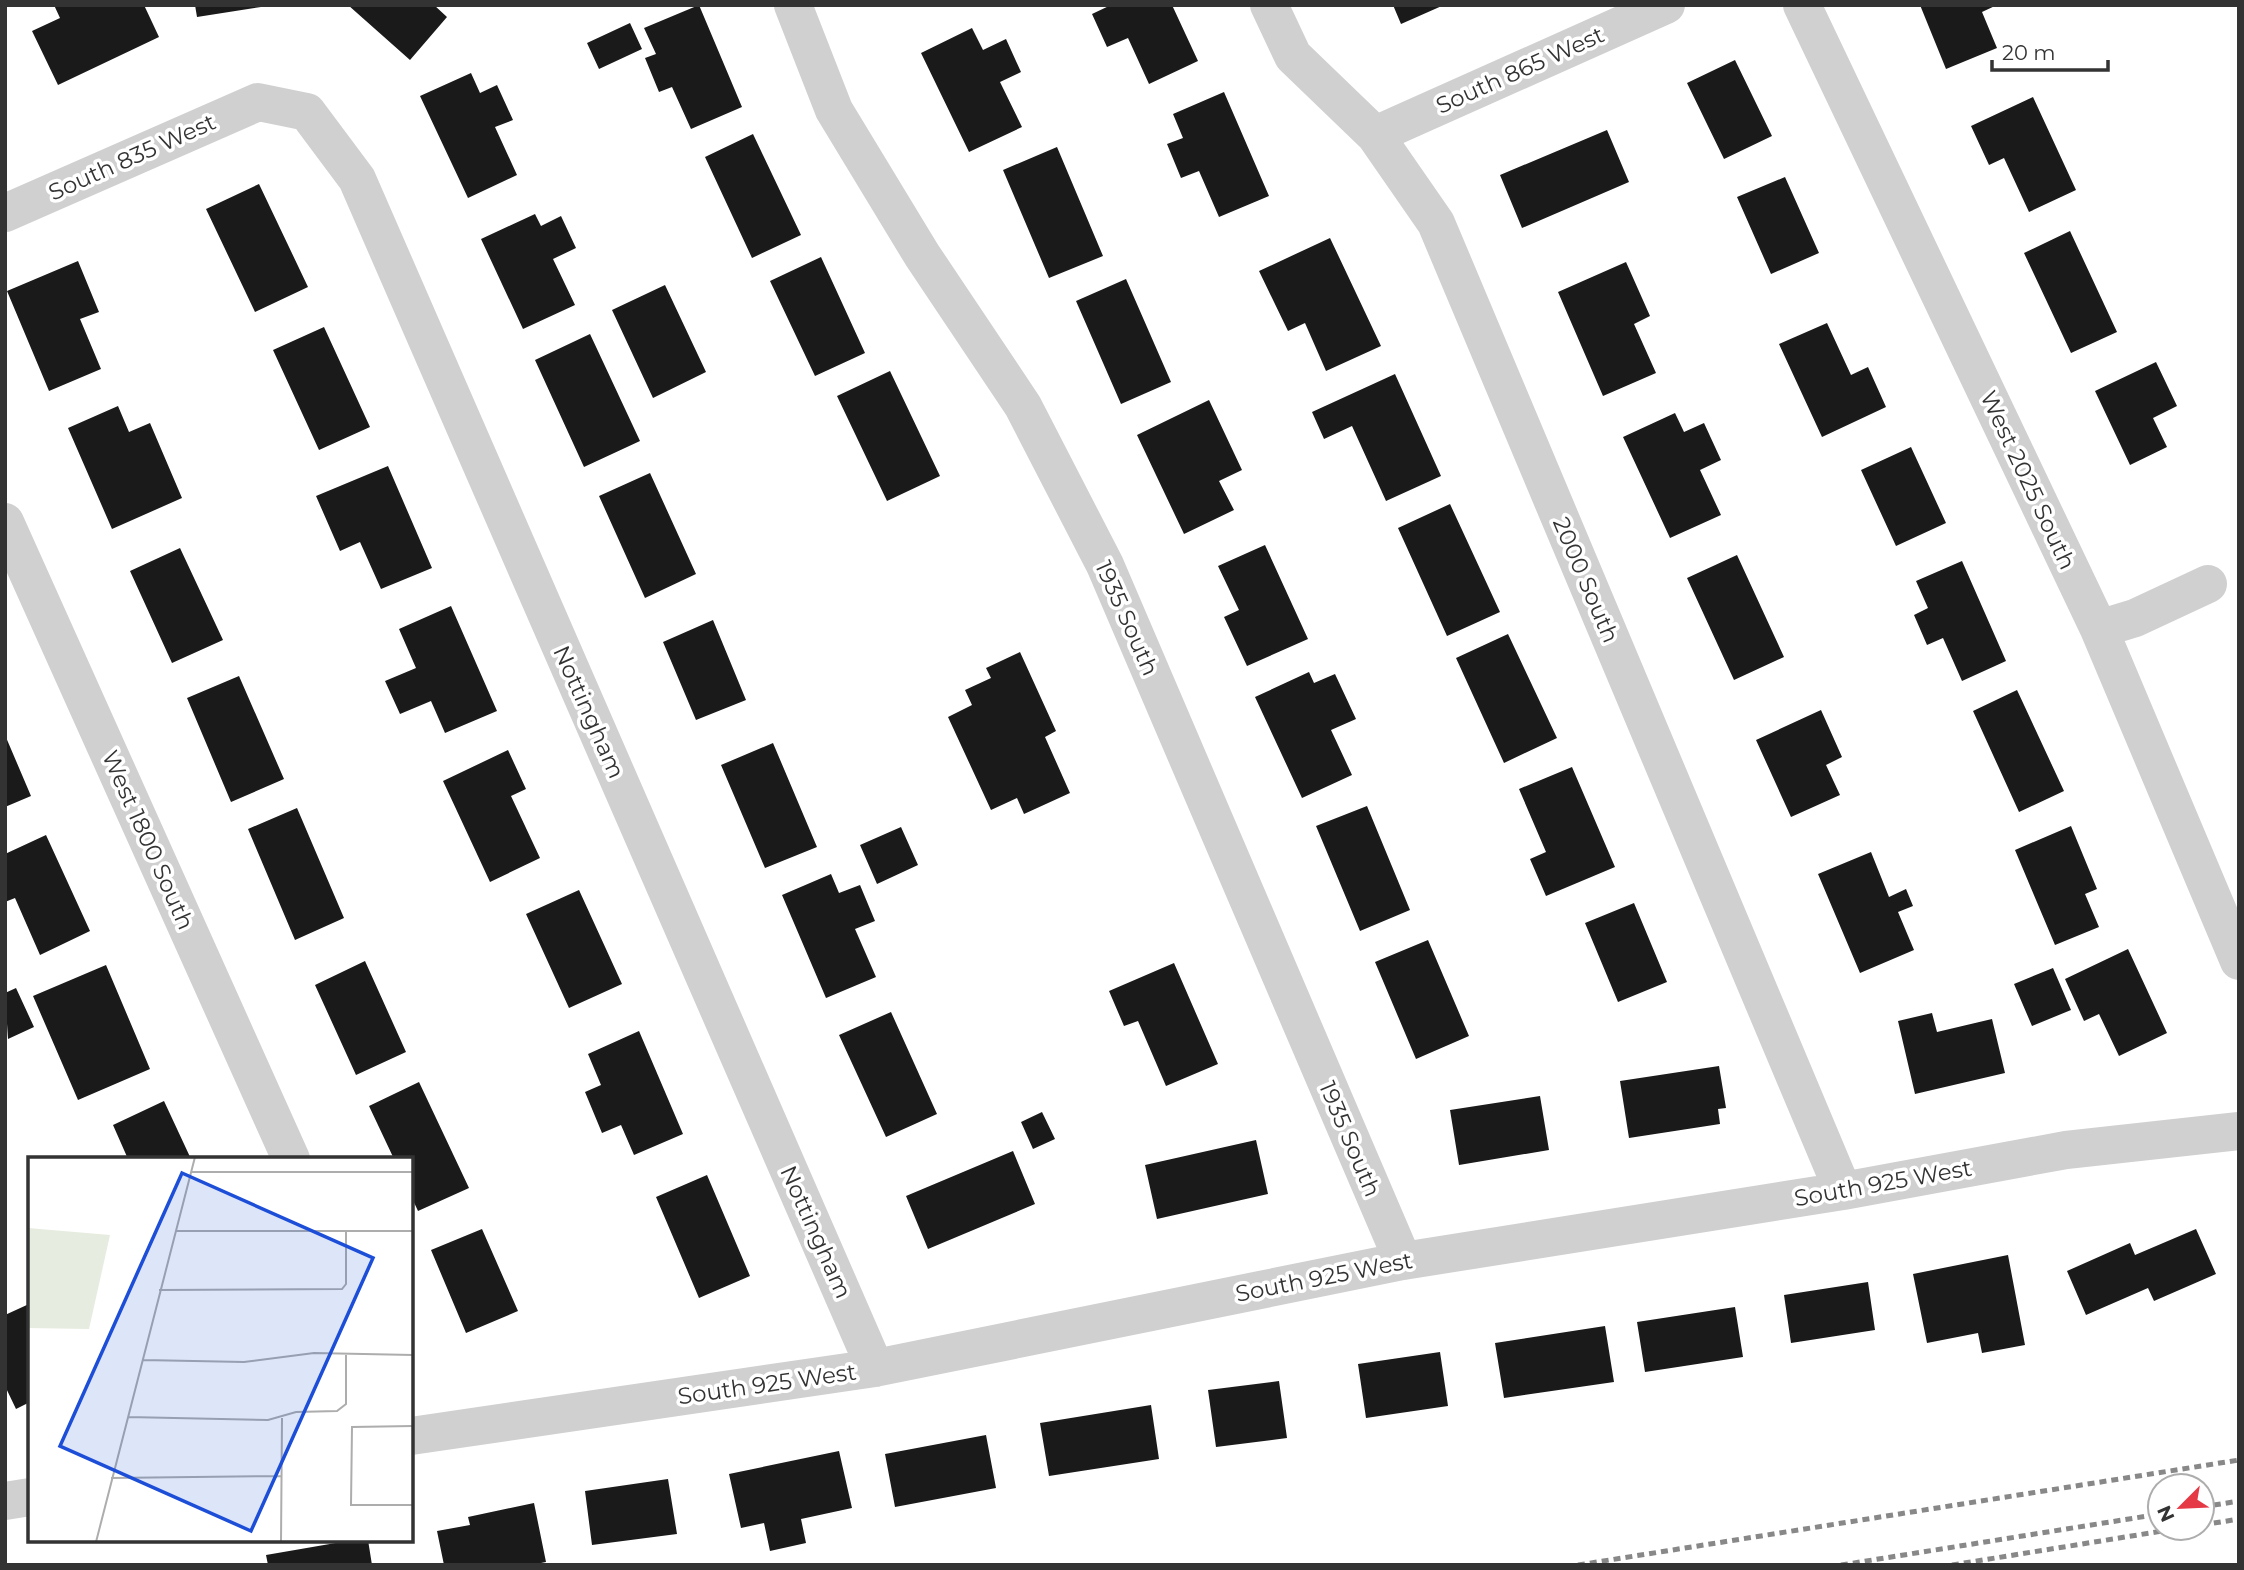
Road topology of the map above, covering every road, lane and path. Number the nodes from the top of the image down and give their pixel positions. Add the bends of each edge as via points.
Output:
1 (793, 5) edge
2 (1269, 5) edge
3 (1666, 5) edge
4 (1802, 5) edge
5 (258, 102) joint
6 (1375, 135) junction
7 (5, 213) edge
8 (5, 522) edge
9 (2208, 584) dead end
10 (2099, 629) junction
11 (2239, 961) edge
12 (2239, 1131) edge
13 (290, 1157) edge
14 (1843, 1192) junction
15 (1402, 1261) junction
16 (875, 1368) junction
17 (413, 1433) edge
18 (28, 1497) edge
19 (5, 1501) edge

1 - 15 street, 1935 South via 834,110 922,255 1023,406 1105,565
2 - 6 street, 2000 South via 1293,56
3 - 6 street, South 865 West
4 - 10 street, West 2025 South
5 - 7 street, South 835 West
5 - 16 street, Nottingham via 307,112 357,179
6 - 14 street, 2000 South via 1436,223
8 - 13 street, West 1800 South
9 - 10 street via 2136,618
10 - 11 street, West 2025 South
12 - 14 street, South 925 West via 2066,1150
14 - 15 street, South 925 West
15 - 16 street, South 925 West
16 - 17 street, South 925 West
18 - 19 street

